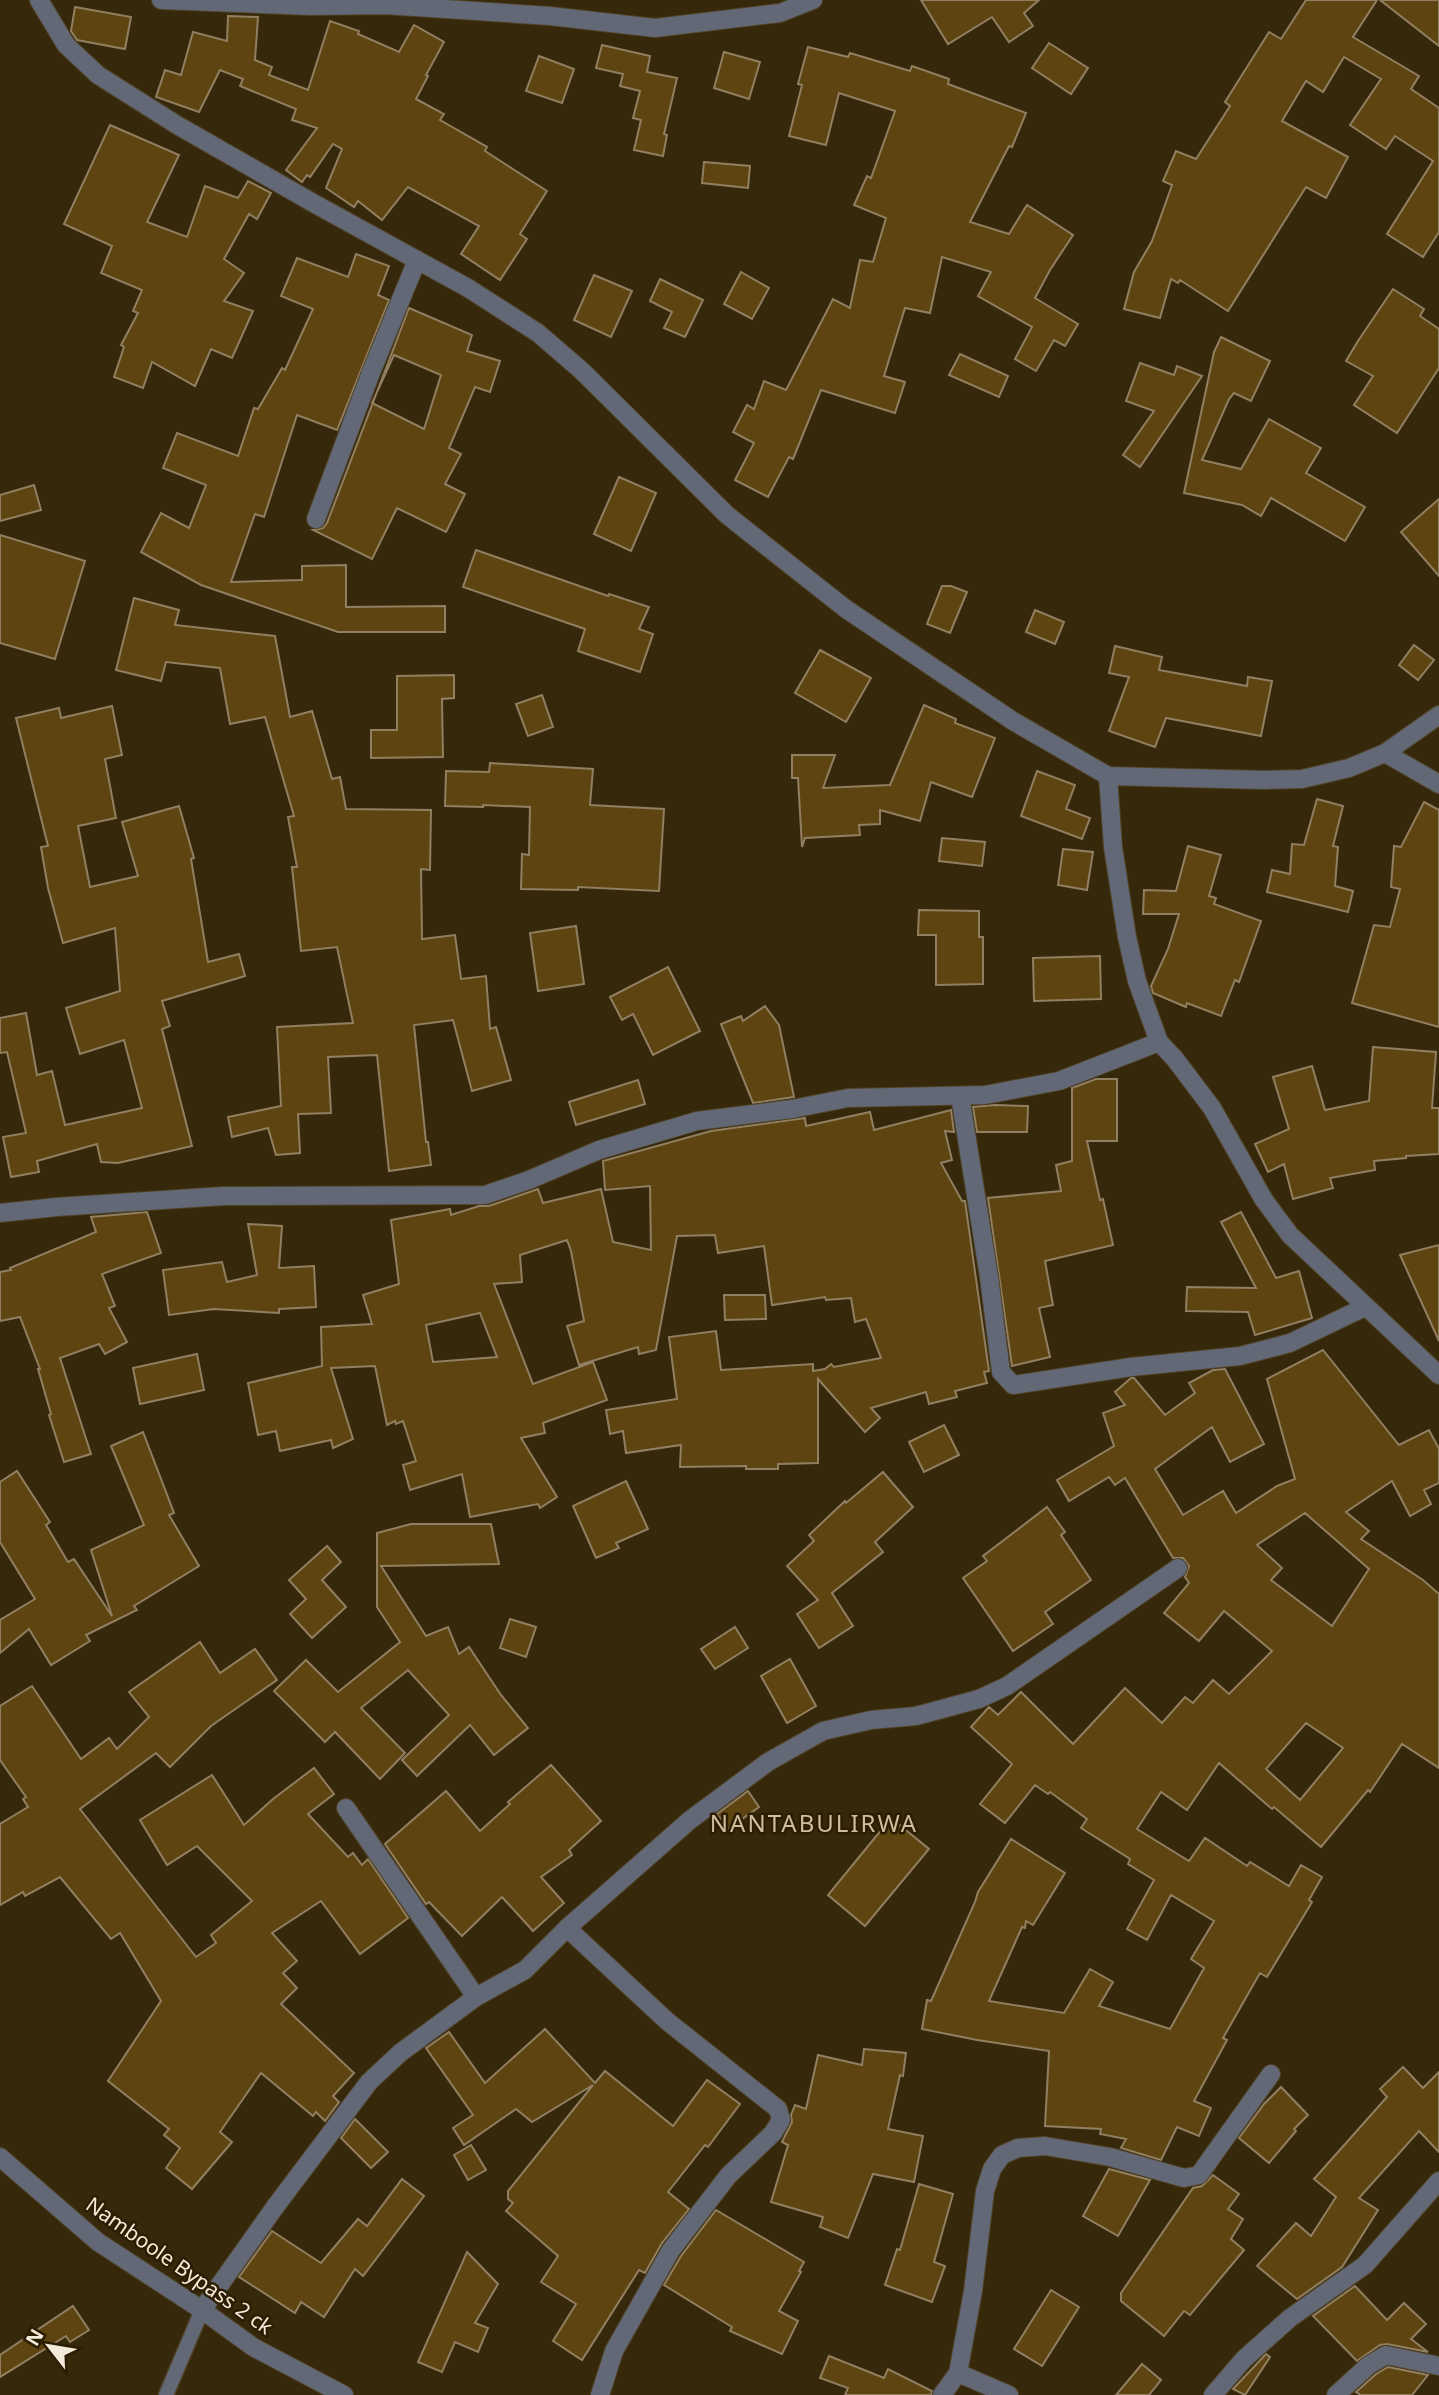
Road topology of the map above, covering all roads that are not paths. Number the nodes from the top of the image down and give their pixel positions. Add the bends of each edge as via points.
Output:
1 (39, 0) edge
2 (161, 0) edge
3 (813, 0) edge
4 (418, 260) junction
5 (316, 519) dead end
6 (1439, 715) edge
7 (1385, 754) junction
8 (1108, 776) junction
9 (1439, 784) edge
10 (1159, 1042) junction
11 (960, 1096) junction
12 (0, 1213) edge
13 (1365, 1307) junction
14 (1439, 1375) edge
15 (1178, 1568) dead end
16 (346, 1808) dead end
17 (567, 1928) junction
18 (476, 1997) junction
19 (1271, 2074) dead end
20 (0, 2157) edge
21 (1439, 2181) edge
22 (202, 2310) junction
23 (1439, 2366) edge
24 (958, 2373) junction
25 (166, 2395) edge
26 (344, 2395) edge
27 (600, 2395) edge
28 (942, 2395) edge
29 (1010, 2395) edge
30 (1213, 2395) edge
31 (1336, 2395) edge

1 - 4 street via 66,45 98,75 177,125
2 - 3 street via 385,5 655,28 780,13
4 - 5 street
4 - 8 street via 538,333 727,515 846,609 1013,721
6 - 7 street
7 - 8 street via 1302,779
7 - 9 street
8 - 10 street via 1127,937
10 - 11 street via 1059,1081
10 - 13 street via 1212,1108 1264,1200 1290,1235
11 - 12 street via 848,1098 696,1121 599,1150 485,1195 224,1196
11 - 13 street via 1001,1372 1013,1385 1240,1356 1290,1343
13 - 14 street
15 - 17 street via 1007,1686 979,1699 916,1716 823,1731 768,1762 690,1820
16 - 18 street
17 - 18 street via 524,1970
17 - 27 street via 667,2021 778,2109 781,2120 728,2176 671,2250 614,2351
18 - 22 street via 369,2082
19 - 24 street via 1199,2175 1184,2178 1110,2157 1045,2146 1018,2148 1002,2155 985,2191
20 - 22 street, Namboole Bypass 2 ck via 98,2242
21 - 30 street via 1365,2265 1290,2318 1244,2359
22 - 25 lane
22 - 26 street, Namboole Bypass 2 ck via 253,2347
23 - 31 street via 1386,2356 1368,2365
24 - 28 street
24 - 29 street

